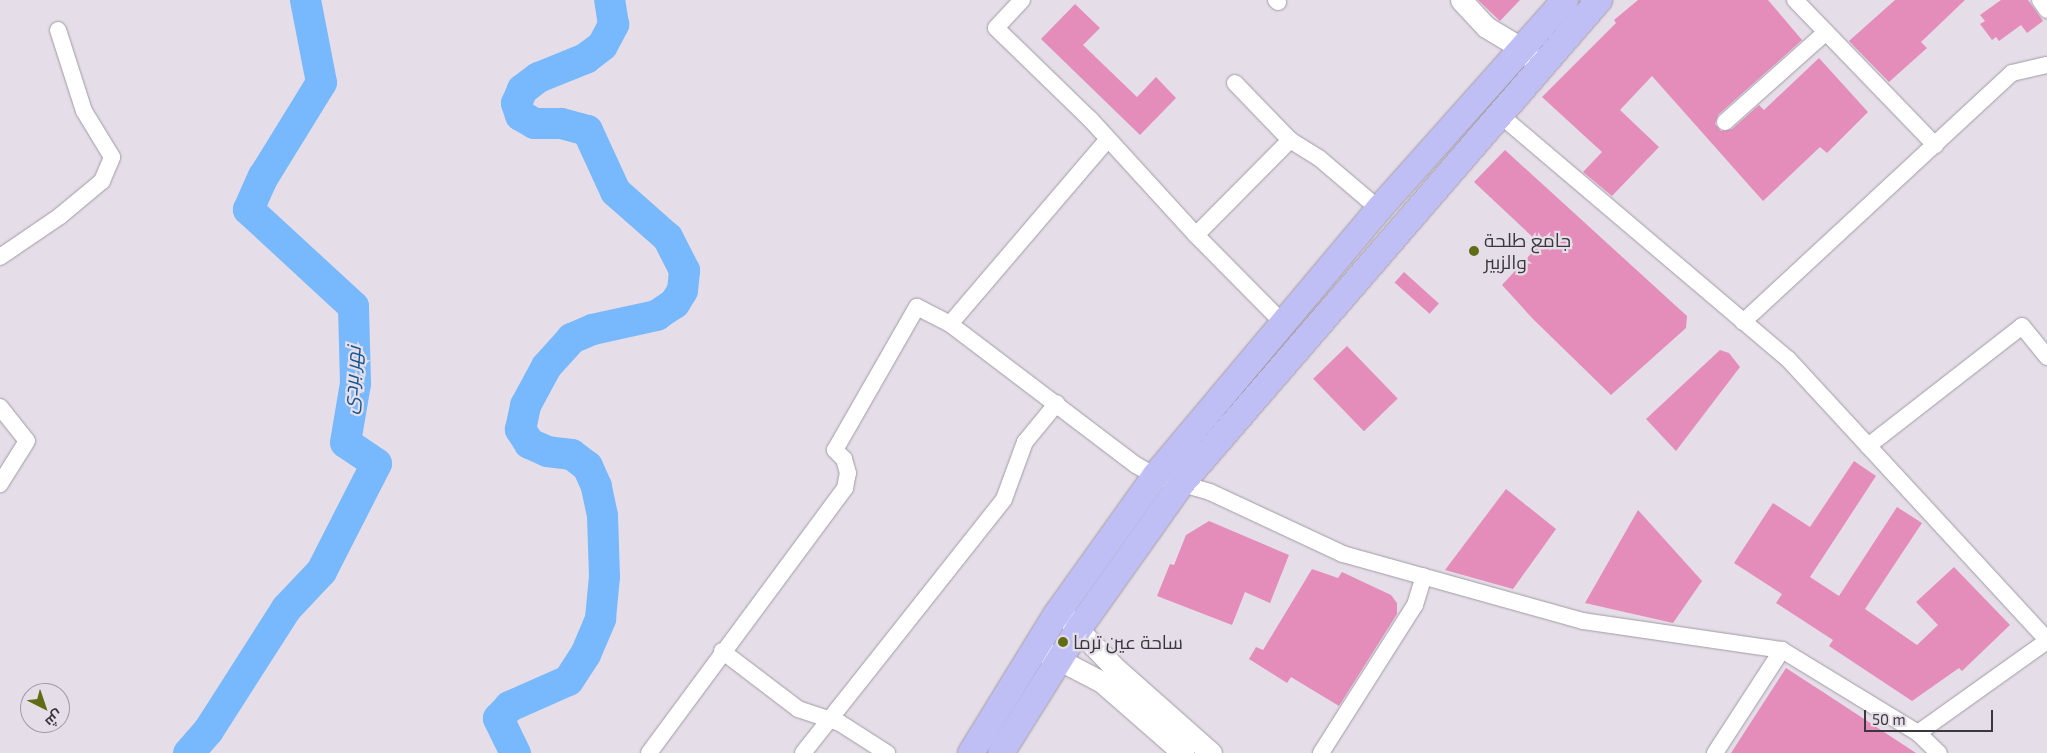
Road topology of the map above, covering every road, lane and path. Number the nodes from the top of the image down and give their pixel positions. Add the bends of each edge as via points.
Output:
1 (1022, 0) edge
2 (1461, 0) edge
3 (1565, 0) edge
4 (1599, 0) edge
5 (1795, 0) edge
6 (2040, 0) edge
7 (2047, 10) edge
8 (58, 30) dead end
9 (1826, 32) junction
10 (1521, 48) junction
11 (2047, 65) edge
12 (1540, 66) junction
13 (1235, 83) dead end
14 (1499, 114) junction
15 (1725, 122) dead end
16 (1108, 139) junction
17 (1290, 140) junction
18 (1935, 145) junction
19 (1379, 210) junction
20 (1196, 235) junction
21 (0, 258) edge
22 (1743, 322) junction
23 (1283, 323) junction
24 (950, 324) junction
25 (2047, 358) edge
26 (1057, 403) junction
27 (0, 407) edge
28 (1868, 446) junction
29 (1156, 476) junction
30 (1182, 483) junction
31 (0, 484) edge
32 (1424, 576) junction
33 (1056, 615) junction
34 (1080, 628) junction
35 (2047, 641) edge
36 (1038, 643) junction
37 (1782, 650) junction
38 (722, 652) junction
39 (1059, 659) junction
40 (829, 719) junction
41 (1918, 733) junction
42 (649, 753) edge
43 (803, 753) edge
44 (887, 753) edge
45 (971, 753) edge
46 (1000, 753) edge
47 (1184, 753) edge
48 (1211, 753) edge
49 (1321, 753) edge
50 (1715, 753) edge
51 (1939, 753) edge

1 - 16 street via 996,28
2 - 10 street via 1486,28
3 - 10 main road
4 - 12 main road
5 - 9 street
6 - 7 street
8 - 21 street via 84,111 112,156 102,181 60,216
9 - 15 street
9 - 18 street
10 - 12 street
10 - 19 main road
11 - 18 street via 2012,73
12 - 14 main road
13 - 17 street
14 - 22 street
14 - 30 main road
16 - 20 street
16 - 24 street
17 - 19 street via 1319,158
17 - 20 street
18 - 22 street
19 - 23 main road
20 - 23 street
22 - 28 street via 1788,359
23 - 29 main road
24 - 26 street
24 - 38 street via 917,308 835,450 844,459 848,473 845,488
25 - 28 street via 2022,326
26 - 29 street via 1136,465
26 - 40 street via 1025,442 1004,499
27 - 31 street via 27,441
28 - 35 street
29 - 30 street
29 - 33 main road
30 - 32 street via 1210,492 1343,554
30 - 34 main road
32 - 37 street via 1583,621
32 - 49 street via 1415,605
33 - 34 street via 1069,619
33 - 36 main road
34 - 39 main road
34 - 48 street via 1113,666
35 - 41 street
36 - 39 street via 1046,653
36 - 45 main road
37 - 41 street
37 - 50 street
38 - 40 street via 798,709
38 - 42 street
39 - 46 main road
39 - 47 street via 1102,682
40 - 43 street
40 - 44 street via 852,729
41 - 51 street

